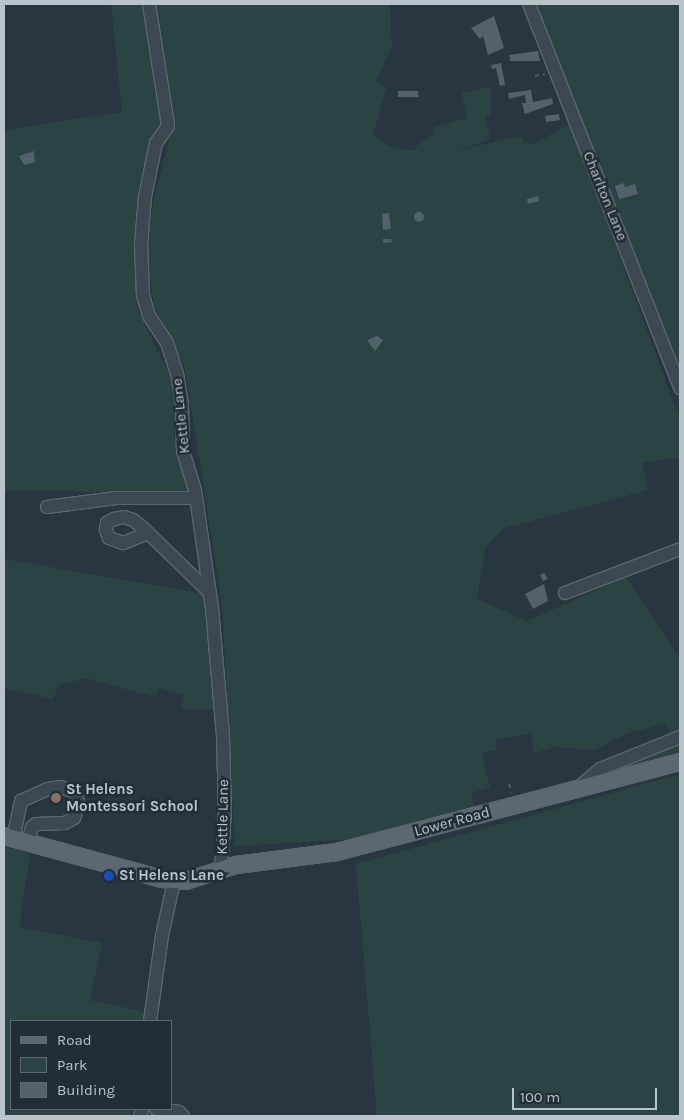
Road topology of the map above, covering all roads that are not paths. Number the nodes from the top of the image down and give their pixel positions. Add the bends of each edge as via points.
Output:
1 (149, 4) edge
2 (529, 4) edge
3 (680, 388) edge
4 (196, 498) junction
5 (48, 507) dead end
6 (148, 533) dead end
7 (680, 549) edge
8 (209, 592) junction
9 (565, 593) dead end
10 (680, 737) edge
11 (680, 762) edge
12 (577, 789) junction
13 (15, 840) edge
14 (222, 869) junction
15 (174, 881) junction
16 (150, 1020) edge
17 (164, 1110) edge
18 (183, 1116) edge

1 - 4 street, Kettle Lane via 168,126 156,143 145,197 141,246 143,295 149,316 167,343 177,372 182,404 183,451
2 - 3 street, Charlton Lane
4 - 5 street via 116,498
4 - 8 street, Kettle Lane
6 - 8 street
7 - 9 street
8 - 14 street, Kettle Lane via 223,737 225,811
10 - 12 street via 600,769
11 - 12 main road, Lower Road
12 - 14 main road, Lower Road via 337,852
13 - 13 street via 21,801 48,789 75,792 79,804 74,818 65,823 36,824
13 - 15 main road
14 - 15 main road, Lower Road via 186,881
15 - 16 street via 162,936
17 - 18 street via 179,1112

